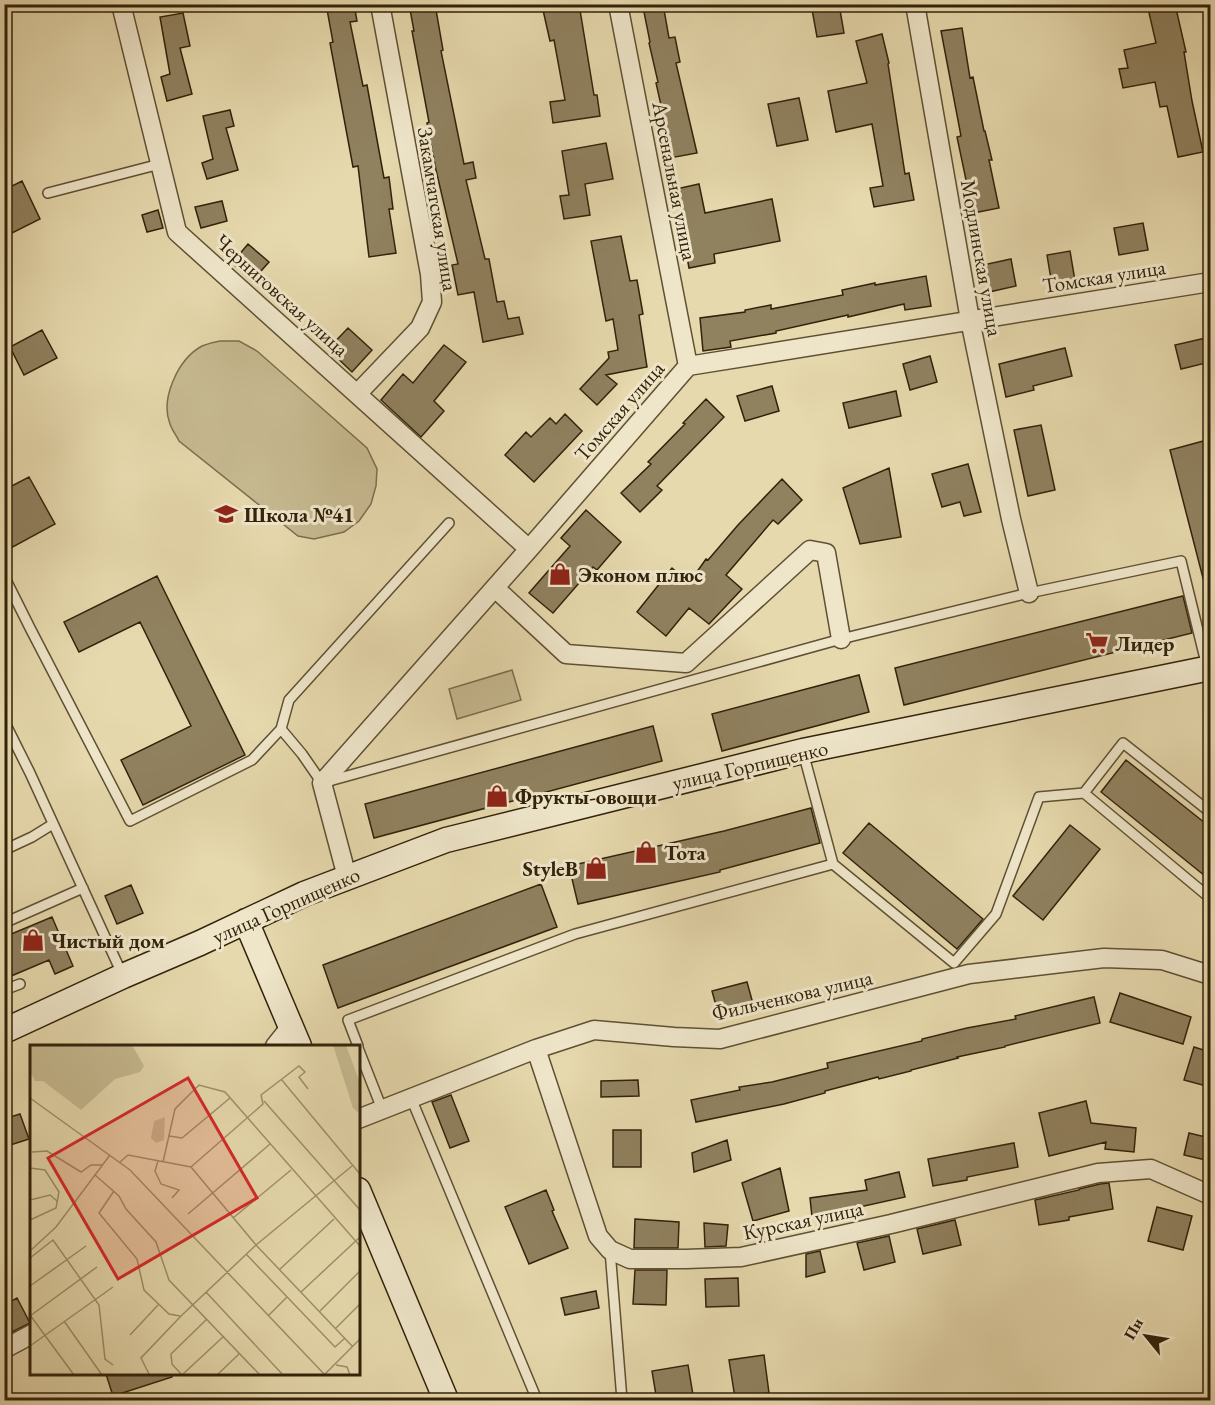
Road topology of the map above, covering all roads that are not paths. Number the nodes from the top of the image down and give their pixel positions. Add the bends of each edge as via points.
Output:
1 (121, 4) edge
2 (380, 4) edge
3 (618, 4) edge
4 (915, 4) edge
5 (160, 164) junction
6 (48, 194) dead end
7 (1210, 282) edge
8 (970, 320) junction
9 (688, 366) junction
10 (357, 394) junction
11 (449, 523) dead end
12 (529, 549) junction
13 (4, 576) edge
14 (495, 588) junction
15 (1029, 593) junction
16 (841, 639) junction
17 (1209, 668) edge
18 (688, 672) junction
19 (4, 722) edge
20 (281, 729) junction
21 (803, 751) junction
22 (322, 783) junction
23 (1084, 793) junction
24 (1210, 812) edge
25 (53, 824) junction
26 (4, 850) edge
27 (833, 864) junction
28 (347, 877) junction
29 (83, 888) junction
30 (1210, 898) edge
31 (246, 921) junction
32 (4, 923) edge
33 (1210, 975) edge
34 (123, 976) junction
35 (20, 984) dead end
36 (4, 990) edge
37 (4, 1031) edge
38 (295, 1036) edge
39 (278, 1045) edge
40 (357, 1045) edge
41 (536, 1049) junction
42 (360, 1052) edge
43 (411, 1098) junction
44 (382, 1109) junction
45 (360, 1118) edge
46 (360, 1195) edge
47 (1210, 1195) edge
48 (610, 1250) junction
49 (30, 1335) edge
50 (4, 1349) edge
51 (446, 1401) edge
52 (537, 1401) edge
53 (622, 1401) edge

1 - 5 street, Черниговская улица
2 - 10 street, Закамчатская улица via 432,302 420,328
3 - 9 street, Арсенальная улица
4 - 8 street, Модлинская улица
5 - 6 lane
5 - 10 street, Черниговская улица via 177,232
7 - 8 street, Томская улица
8 - 9 street, Томская улица
8 - 15 street, Модлинская улица
9 - 12 street, Томская улица
10 - 12 street, Черниговская улица
11 - 20 lane via 289,700
12 - 14 street, Томская улица
13 - 20 lane via 130,821 252,760
14 - 18 street via 566,654
14 - 22 street, Томская улица
15 - 16 lane
15 - 17 lane via 1181,561
16 - 18 lane
16 - 18 street via 826,553 810,550
17 - 21 main road, улица Горпищенко
18 - 22 lane
19 - 25 lane
20 - 22 lane
21 - 27 lane
21 - 28 main road, улица Горпищенко via 446,840
22 - 28 street
23 - 24 lane via 1123,743
23 - 27 lane via 1039,797 996,914 954,963
23 - 30 lane
25 - 26 lane
25 - 29 lane
27 - 40 lane via 575,934 348,1020
28 - 31 main road, улица Горпищенко
29 - 32 lane
29 - 34 lane
31 - 34 main road, улица Горпищенко
31 - 38 main road
33 - 41 street, Фильченкова улица via 1162,960 1104,958 969,974 720,1039 594,1030
34 - 37 main road, улица Горпищенко
35 - 36 lane
38 - 39 street
41 - 43 street, Фильченкова улица
41 - 48 street via 598,1236
42 - 44 lane
43 - 44 street, Фильченкова улица
43 - 52 lane
44 - 45 street, Фильченкова улица
46 - 51 main road
47 - 48 street, Курская улица via 1151,1170 1098,1173 741,1257 630,1259
48 - 53 lane
49 - 50 street

